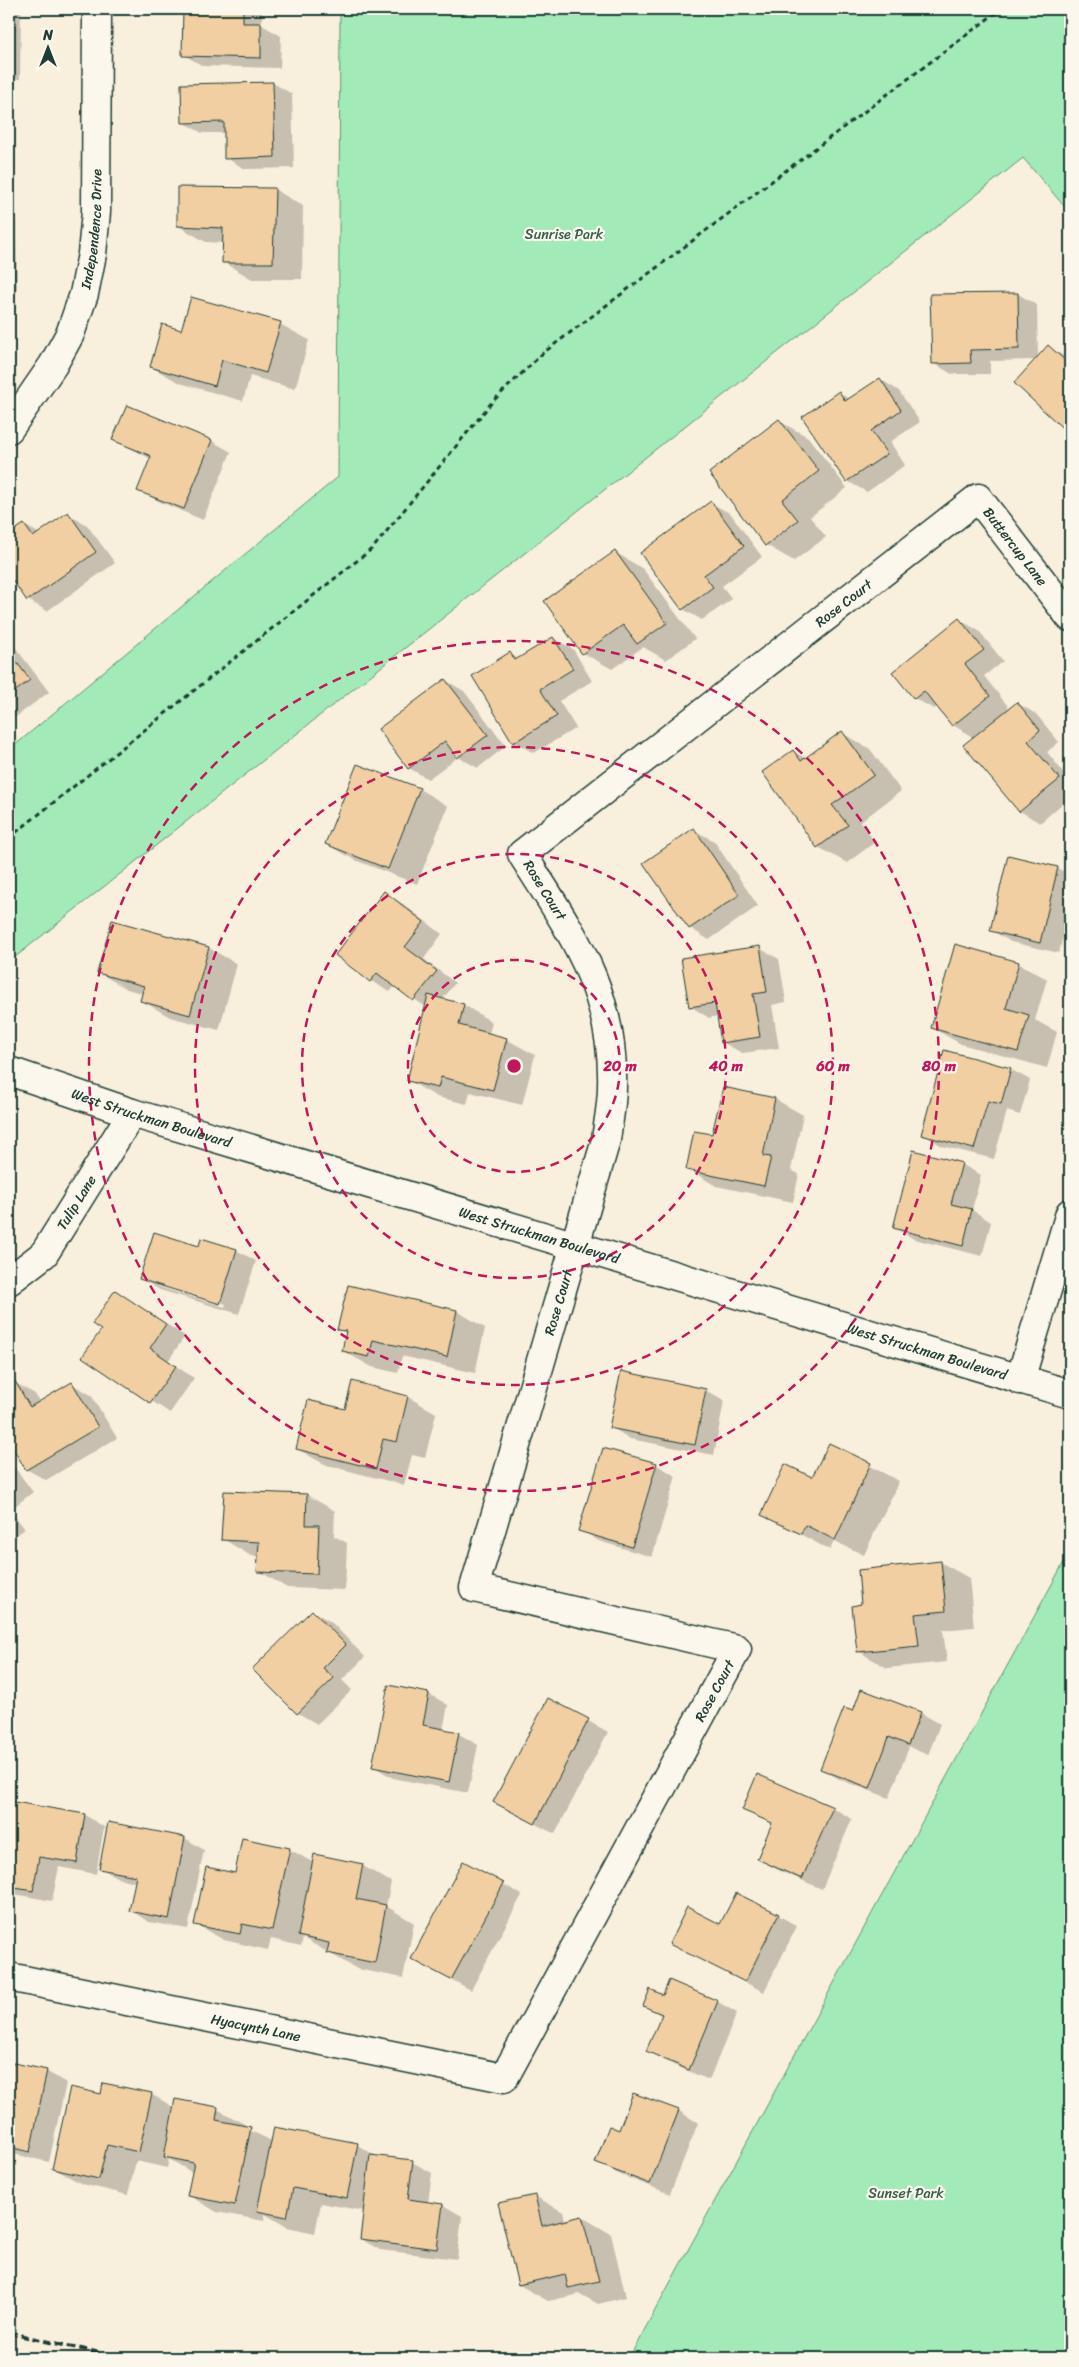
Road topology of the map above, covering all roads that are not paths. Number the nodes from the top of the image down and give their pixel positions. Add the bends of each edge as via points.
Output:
1 (97, 9) edge
2 (9, 428) edge
3 (978, 498) joint
4 (1070, 617) edge
5 (9, 1071) edge
6 (132, 1113) junction
7 (1070, 1213) edge
8 (575, 1246) junction
9 (9, 1281) edge
10 (1020, 1380) junction
11 (1070, 1394) edge
12 (9, 1977) edge
13 (504, 2078) joint

1 - 2 street, Independence Drive via 96,212 92,254 70,334 53,366
3 - 4 street, Buttercup Lane
3 - 8 street, Rose Court via 522,854 577,941 600,992 611,1053 612,1088 606,1140
5 - 6 street, West Struckman Boulevard
6 - 8 street, West Struckman Boulevard
6 - 9 street, Tulip Lane via 44,1254
7 - 10 street
8 - 10 street, West Struckman Boulevard
8 - 13 street, Rose Court via 474,1588 737,1649
10 - 11 street, West Struckman Boulevard
12 - 13 street, Hyacynth Lane

